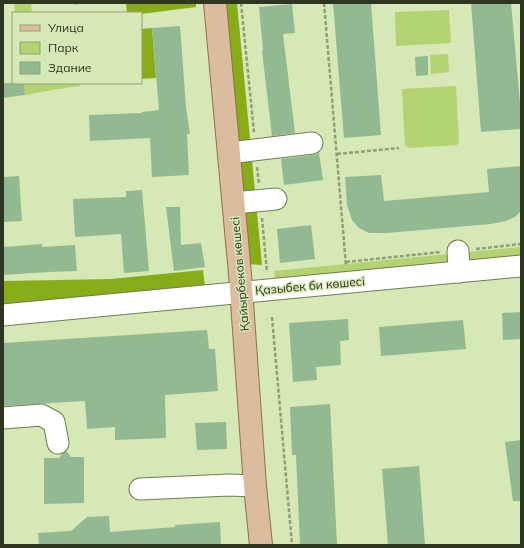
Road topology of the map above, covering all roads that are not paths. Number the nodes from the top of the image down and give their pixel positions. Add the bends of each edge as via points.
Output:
1 (216, 3) edge
2 (312, 143) dead end
3 (229, 153) junction
4 (276, 199) dead end
5 (234, 203) junction
6 (458, 251) road end
7 (521, 266) edge
8 (460, 272) junction
9 (242, 293) junction
10 (3, 316) edge
11 (3, 418) edge
12 (58, 443) dead end
13 (255, 486) junction
14 (140, 489) dead end
15 (261, 545) edge

1 - 3 main road, Қайырбеков көшесі
2 - 3 street
3 - 5 main road, Қайырбеков көшесі
4 - 5 street
5 - 9 main road, Қайырбеков көшесі
6 - 8 street
7 - 8 street, Қазыбек би көшесі
8 - 9 street, Қазыбек би көшесі
9 - 10 street, Қазыбек би көшесі
9 - 13 main road, Қайырбеков көшесі
11 - 12 street via 41,415 54,422
13 - 14 street
13 - 15 main road, Қайырбеков көшесі

